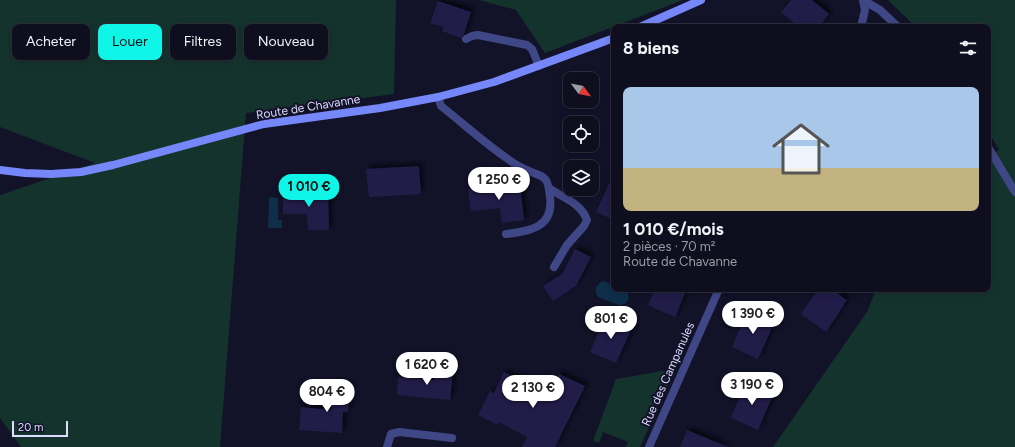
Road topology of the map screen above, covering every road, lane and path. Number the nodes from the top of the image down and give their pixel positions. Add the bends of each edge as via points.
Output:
1 (701, 0) edge
2 (863, 0) edge
3 (647, 24) edge
4 (862, 24) edge
5 (895, 24) edge
6 (611, 39) edge
7 (466, 40) dead end
8 (539, 66) junction
9 (438, 97) junction
10 (991, 153) edge
11 (0, 170) edge
12 (549, 188) junction
13 (1015, 192) edge
14 (506, 234) dead end
15 (554, 268) dead end
16 (718, 292) edge
17 (452, 438) dead end
18 (387, 447) edge
19 (649, 447) edge

1 - 3 main road
2 - 4 street via 865,10
2 - 5 street via 880,10
6 - 8 main road, Route de Chavanne
7 - 8 street via 478,34 527,45 532,49
8 - 9 main road, Route de Chavanne via 494,82
9 - 11 main road, Route de Chavanne via 264,124 81,172 51,174
9 - 12 street via 441,106 509,160 540,175 546,180
10 - 13 street
12 - 14 street via 550,210 545,220 537,228 529,231
12 - 15 street via 578,205 587,220 567,245
16 - 19 street, Rue des Campanules
17 - 18 street via 399,432 391,434

